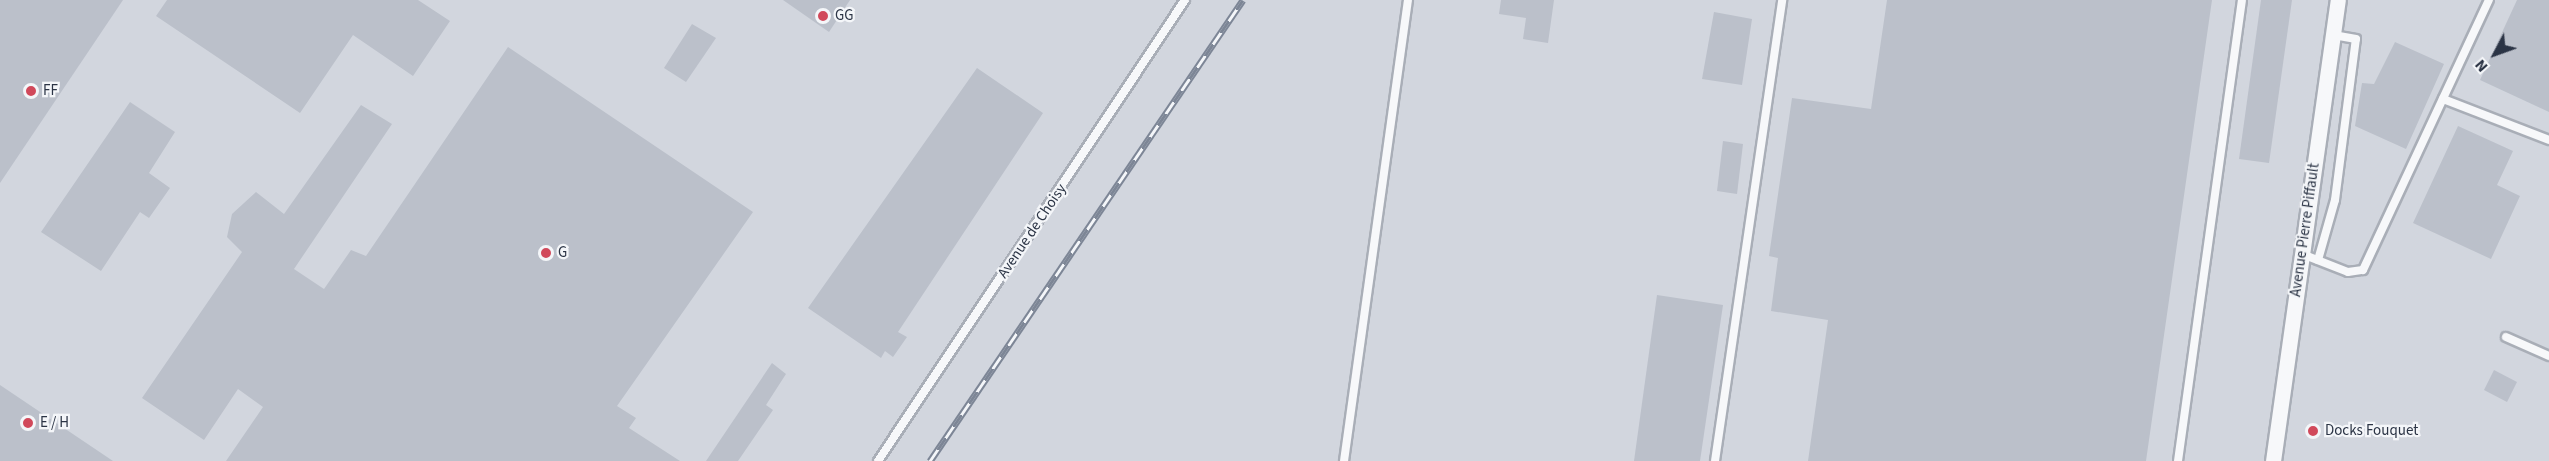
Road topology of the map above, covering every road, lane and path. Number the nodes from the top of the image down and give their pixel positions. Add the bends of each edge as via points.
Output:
1 (1185, 0) edge
2 (1408, 0) edge
3 (1782, 0) edge
4 (2242, 0) edge
5 (2338, 0) edge
6 (2489, 0) edge
7 (2333, 35) junction
8 (2443, 99) junction
9 (2549, 140) edge
10 (2302, 254) junction
11 (2318, 260) junction
12 (2506, 337) dead end
13 (2549, 356) edge
14 (878, 461) edge
15 (1344, 461) edge
16 (1715, 461) edge
17 (2178, 461) edge
18 (2273, 461) edge

1 - 14 lane, Avenue de Choisy
2 - 15 lane
3 - 16 lane
4 - 17 lane
5 - 7 street, Avenue Pierre Piffault
6 - 8 lane
7 - 10 street, Avenue Pierre Piffault
7 - 11 lane via 2356,39 2335,200
8 - 9 lane
8 - 11 lane via 2363,270 2348,272
10 - 11 lane
10 - 18 street, Avenue Pierre Piffault
12 - 13 lane

